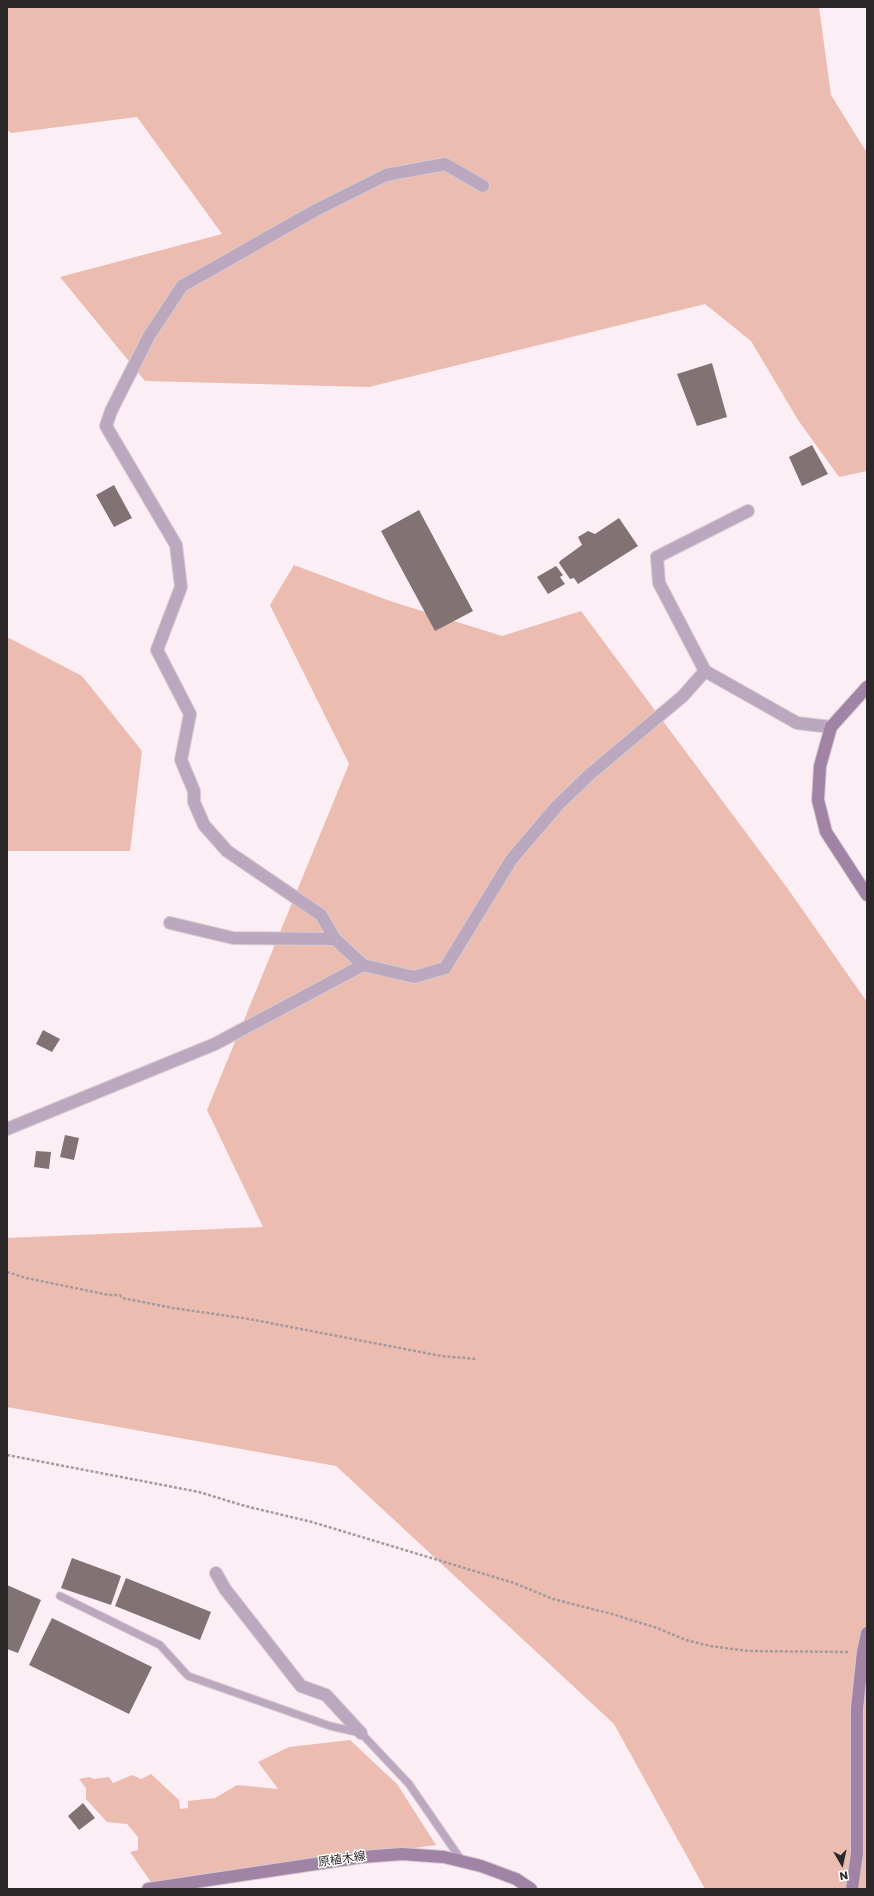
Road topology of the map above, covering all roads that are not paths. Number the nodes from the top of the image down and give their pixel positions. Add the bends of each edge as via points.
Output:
1 (483, 186) dead end
2 (748, 511) dead end
3 (705, 671) junction
4 (867, 687) edge
5 (831, 727) junction
6 (867, 895) edge
7 (170, 924) dead end
8 (335, 939) junction
9 (363, 965) junction
10 (7, 1129) edge
11 (216, 1573) dead end
12 (60, 1596) dead end
13 (867, 1633) edge
14 (361, 1733) junction
15 (462, 1861) junction
16 (148, 1889) edge
17 (531, 1889) edge
18 (852, 1889) edge

1 - 8 street via 445,164 386,175 316,210 182,286 149,336 106,426 176,545 181,587 158,650 190,714 181,760 194,790 194,802 204,825 227,851 321,916
2 - 3 street via 657,557 659,583
3 - 5 street via 797,723
3 - 9 street via 683,696 556,806 511,860 445,968 414,978
4 - 5 main road
5 - 6 main road via 820,766 818,800 826,832
7 - 8 street via 233,938
8 - 9 street
9 - 10 street via 215,1044
11 - 14 street via 225,1589 300,1686 326,1695
12 - 14 lane via 160,1645 188,1676 330,1726
13 - 18 main road via 857,1708 857,1853
14 - 15 lane via 409,1784
15 - 16 main road, 原植木線 via 402,1854
15 - 17 main road, 原植木線 via 516,1879

